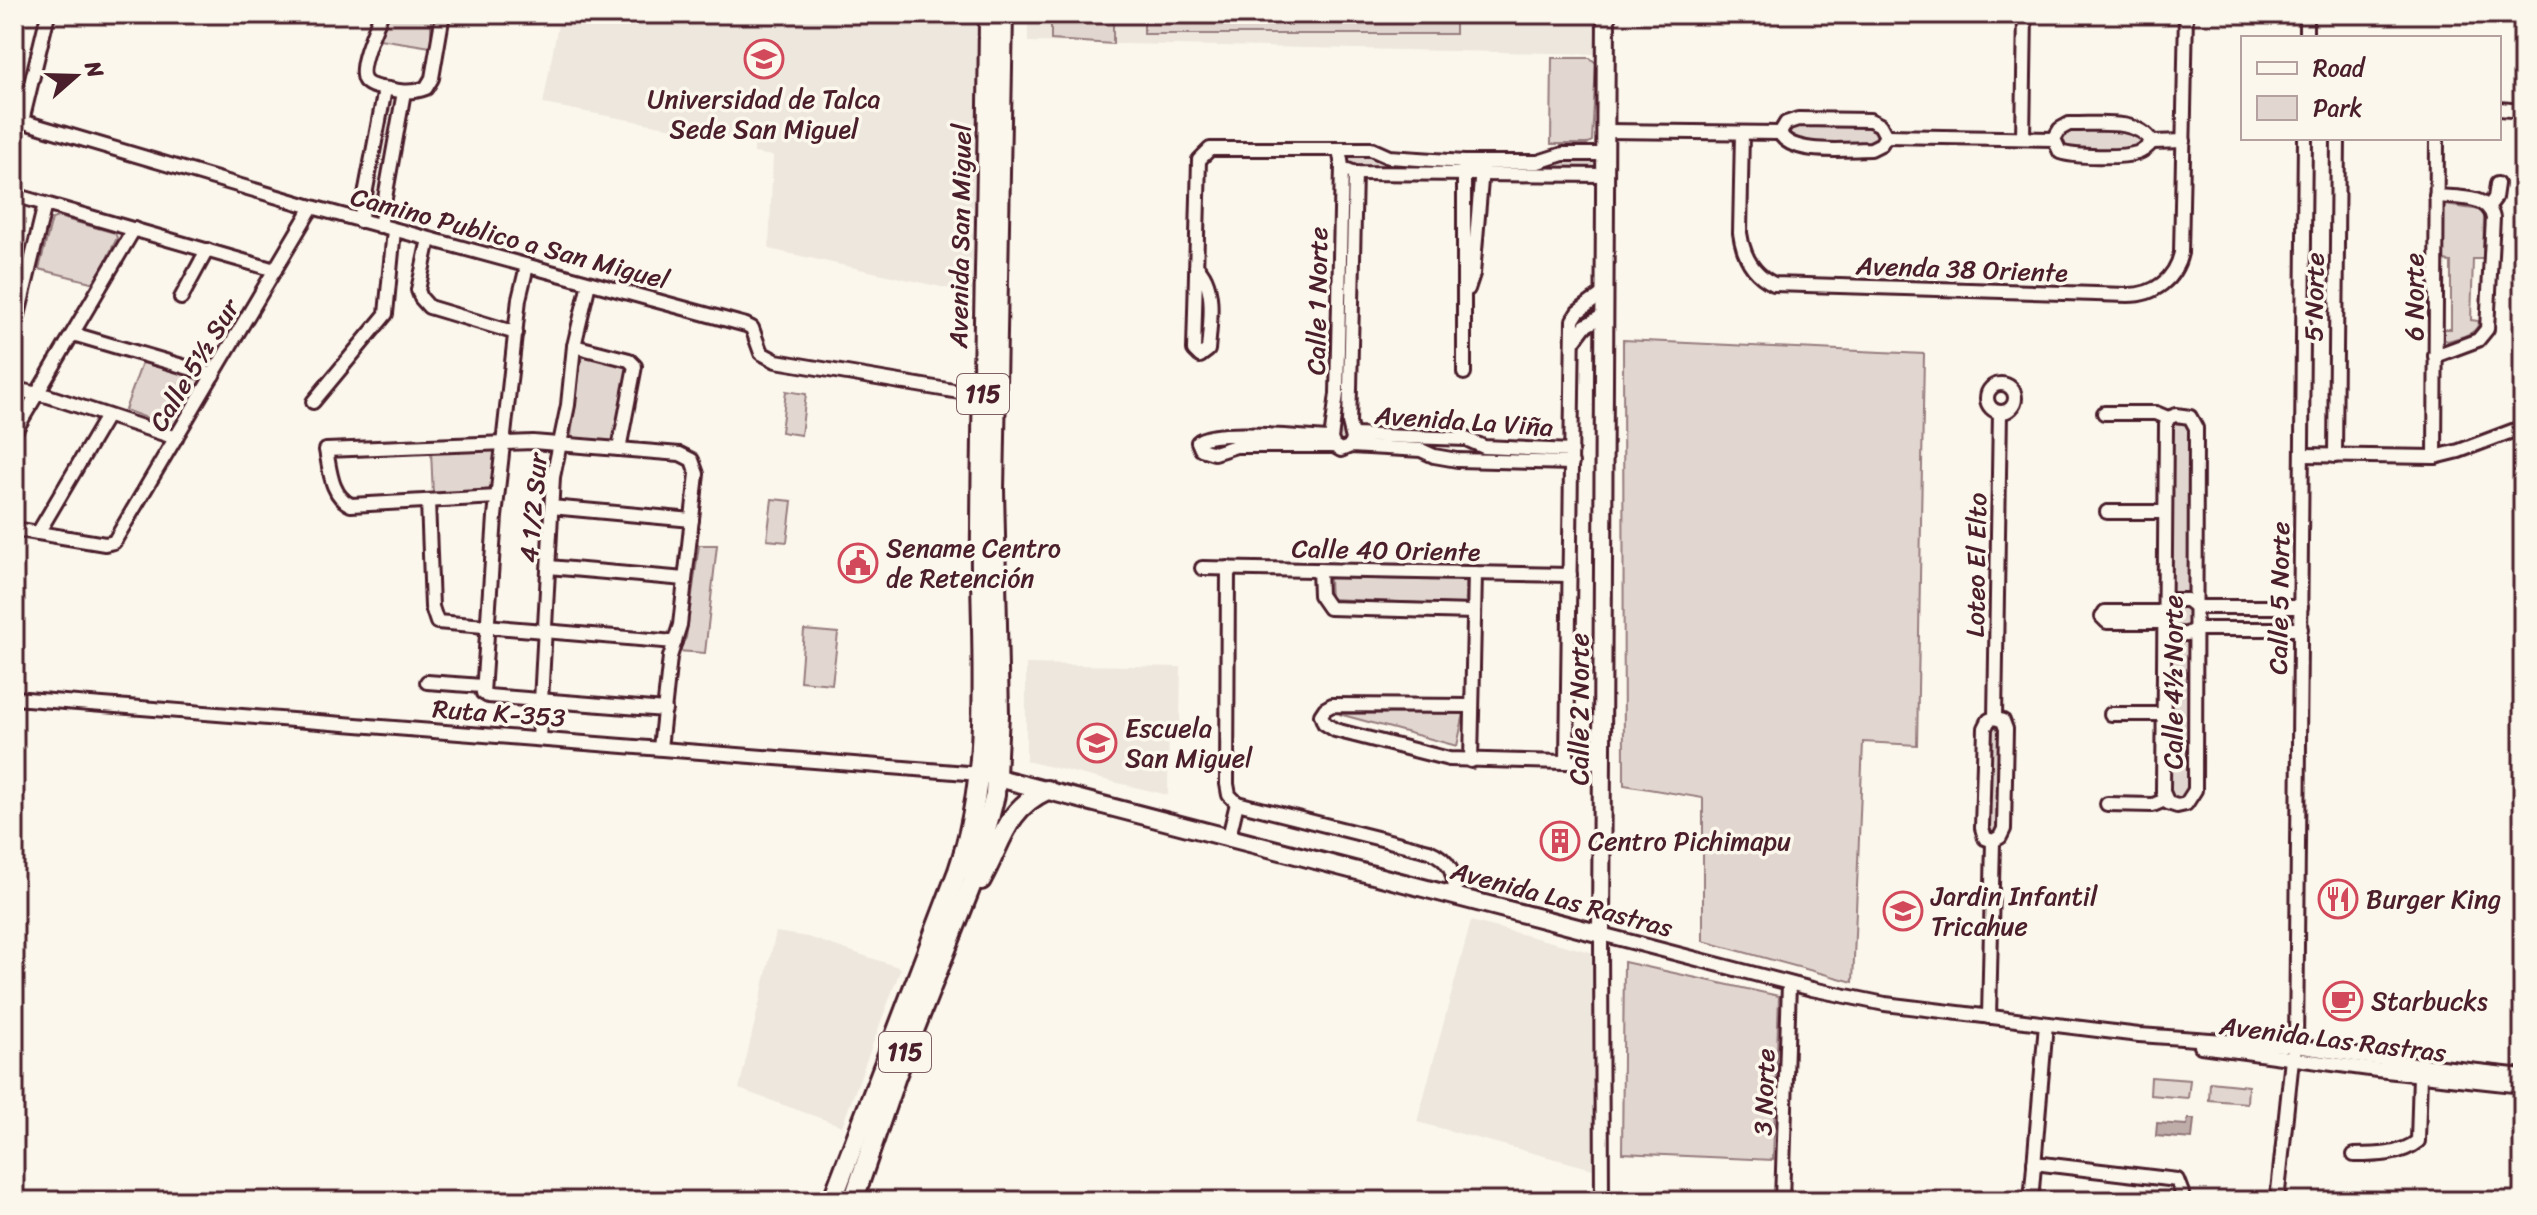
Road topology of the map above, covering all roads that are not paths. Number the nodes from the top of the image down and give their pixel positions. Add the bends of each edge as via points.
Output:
1 (48, 14) edge
2 (381, 14) edge
3 (443, 14) edge
4 (989, 14) edge
5 (1003, 14) edge
6 (1606, 14) edge
7 (2025, 14) edge
8 (2186, 14) edge
9 (2306, 14) edge
10 (2306, 36) edge
11 (385, 89) junction
12 (404, 92) junction
13 (2501, 109) edge
14 (2523, 111) edge
15 (18, 120) edge
16 (1606, 131) junction
17 (1742, 133) junction
18 (1780, 133) junction
19 (1886, 136) junction
20 (2023, 138) junction
21 (2054, 139) junction
22 (2305, 140) edge
23 (2338, 140) edge
24 (2437, 140) edge
25 (2184, 141) junction
26 (2152, 142) junction
27 (1339, 149) junction
28 (1605, 154) junction
29 (1394, 158) junction
30 (1482, 161) junction
31 (1342, 166) junction
32 (1464, 168) junction
33 (1396, 172) junction
34 (1355, 173) junction
35 (1606, 175) junction
36 (1482, 176) junction
37 (2497, 184) dead end
38 (14, 195) edge
39 (2436, 196) junction
40 (45, 204) junction
41 (2489, 206) junction
42 (312, 207) junction
43 (360, 221) junction
44 (380, 226) junction
45 (134, 229) junction
46 (394, 230) junction
47 (429, 239) junction
48 (207, 250) junction
49 (527, 266) junction
50 (1196, 266) junction
51 (275, 270) junction
52 (589, 283) junction
53 (1605, 292) junction
54 (1464, 295) junction
55 (181, 298) dead end
56 (16, 313) edge
57 (1606, 314) junction
58 (14, 332) edge
59 (516, 333) junction
60 (73, 334) junction
61 (1573, 342) junction
62 (574, 346) junction
63 (2435, 356) junction
64 (1464, 373) dead end
65 (213, 375) junction
66 (14, 389) edge
67 (36, 396) junction
68 (983, 396) junction
69 (313, 402) dead end
70 (2000, 412) dead end
71 (2104, 413) dead end
72 (107, 416) junction
73 (2168, 418) junction
74 (2523, 427) edge
75 (14, 433) edge
76 (176, 438) junction
77 (1351, 438) junction
78 (1332, 440) junction
79 (503, 442) junction
80 (560, 443) junction
81 (619, 449) junction
82 (2303, 455) junction
83 (2335, 456) junction
84 (1572, 457) junction
85 (2435, 457) junction
86 (497, 497) junction
87 (428, 501) junction
88 (551, 507) junction
89 (2107, 512) dead end
90 (2165, 512) junction
91 (692, 520) junction
92 (14, 529) edge
93 (38, 533) junction
94 (549, 567) junction
95 (1202, 568) dead end
96 (1228, 568) junction
97 (1319, 570) junction
98 (1475, 573) junction
99 (1570, 575) junction
100 (685, 579) junction
101 (2196, 607) junction
102 (2301, 607) junction
103 (1474, 612) junction
104 (2165, 617) junction
105 (487, 627) junction
106 (2196, 629) junction
107 (2301, 629) junction
108 (545, 631) junction
109 (675, 642) junction
110 (427, 682) dead end
111 (482, 686) junction
112 (14, 698) edge
113 (541, 701) junction
114 (1472, 706) junction
115 (665, 710) junction
116 (2111, 714) dead end
117 (2164, 714) junction
118 (1995, 718) junction
119 (539, 739) junction
120 (660, 748) junction
121 (1471, 761) junction
122 (1567, 761) junction
123 (1603, 763) junction
124 (988, 775) junction
125 (1047, 790) junction
126 (2165, 800) junction
127 (1237, 803) junction
128 (2107, 804) dead end
129 (1229, 837) junction
130 (1993, 841) junction
131 (1455, 896) junction
132 (964, 906) junction
133 (1601, 934) junction
134 (1789, 984) junction
135 (1989, 1017) junction
136 (2046, 1024) junction
137 (2294, 1052) junction
138 (2420, 1075) junction
139 (2523, 1076) edge
140 (2523, 1086) edge
141 (2354, 1155) dead end
142 (2034, 1163) junction
143 (832, 1201) edge
144 (853, 1201) edge
145 (1602, 1201) edge
146 (1782, 1201) edge
147 (2031, 1201) edge
148 (2181, 1201) edge
149 (2277, 1201) edge

1 - 15 street
2 - 11 street via 363,74 366,82
3 - 12 street via 432,78 426,88
4 - 68 highway, Avenida San Miguel / 115
5 - 124 highway, Avenida San Miguel / 115 via 994,490 999,689
6 - 16 main road, Calle 2 Norte
7 - 20 street
8 - 25 street
9 - 10 street
11 - 12 street
11 - 43 street
12 - 44 street
13 - 14 street
15 - 42 street, Camino Publico a San Miguel
16 - 17 street
16 - 28 main road, Calle 2 Norte
17 - 18 street
17 - 25 street, Avenda 38 Oriente via 1740,233 1745,255 1768,281 1787,286 2128,295 2144,294 2166,282 2176,269
18 - 19 street via 1791,146 1827,148 1871,149
18 - 19 street via 1792,120 1856,120 1876,122
19 - 20 street
20 - 21 street
21 - 26 street via 2060,152 2070,155 2134,154
21 - 26 street via 2069,124 2132,126
22 - 82 street, Calle 5 Norte
23 - 83 street, 5 Norte
24 - 39 street, 6 Norte
25 - 26 street
27 - 29 street via 1371,149
27 - 31 street, Calle 1 Norte
27 - 50 street via 1205,151 1199,160
28 - 30 street via 1563,154 1538,162
28 - 35 main road, Calle 2 Norte
29 - 32 street
29 - 33 street
30 - 32 street
30 - 36 street
31 - 34 street
31 - 78 street, Calle 1 Norte
32 - 33 street
32 - 36 street
32 - 54 street
33 - 34 street
34 - 77 street, Calle 1 Norte
35 - 36 street
35 - 53 main road, Calle 2 Norte
36 - 54 street via 1473,274
37 - 41 street
38 - 40 street
39 - 41 street via 2479,200
39 - 63 street, 6 Norte
40 - 45 street
40 - 56 street
41 - 63 street via 2493,218 2487,329 2478,340
42 - 43 street, Camino Publico a San Miguel
42 - 51 street, Calle 5½ Sur
43 - 44 street, Camino Publico a San Miguel
44 - 46 street, Camino Publico a San Miguel
45 - 48 street
45 - 60 street
46 - 47 street, Camino Publico a San Miguel
46 - 69 street via 386,314
47 - 49 street, Camino Publico a San Miguel
47 - 59 street via 418,290 429,307
48 - 51 street
48 - 55 street
49 - 52 street, Camino Publico a San Miguel
49 - 59 street
50 - 50 street via 1194,350 1200,356 1208,350 1209,288
51 - 65 street, Calle 5½ Sur
52 - 62 street, 4 1/2 Sur
52 - 68 street, Camino Publico a San Miguel via 746,325 761,353 776,361
53 - 57 main road, Calle 2 Norte
53 - 61 street, Calle 2 Norte via 1575,316
54 - 64 street
56 - 58 street
57 - 61 street via 1585,326
57 - 123 main road, Calle 2 Norte
59 - 79 street
60 - 65 street
60 - 67 street
61 - 84 street, Calle 2 Norte
62 - 80 street, 4 1/2 Sur
62 - 81 street via 634,364
63 - 85 street, 6 Norte
65 - 76 street, Calle 5½ Sur
66 - 67 street
67 - 72 street
67 - 75 street
68 - 124 highway, Avenida San Miguel / 115
70 - 118 street, Loteo El Elto
71 - 73 street via 2160,413
72 - 76 street
72 - 93 street
73 - 90 street, Calle 4½ Norte
73 - 101 street, Calle 4½ Norte via 2187,416 2196,428
74 - 85 street
76 - 93 street, Calle 5½ Sur via 112,543
77 - 78 street via 1339,429
77 - 78 street via 1341,450
77 - 84 street, Avenida La Viña via 1466,439 1484,447
77 - 84 street, Avenida La Viña via 1457,460
78 - 78 street via 1234,434 1204,436 1198,442 1209,453 1236,446
79 - 80 street
79 - 86 street
79 - 87 street via 326,450 342,501
80 - 81 street
80 - 88 street, 4 1/2 Sur
81 - 91 street via 680,454 692,460 697,474
82 - 83 street
82 - 102 street, Calle 5 Norte
83 - 85 street
84 - 99 street, Calle 2 Norte
86 - 87 street
86 - 105 street
87 - 105 street via 437,622
88 - 91 street
88 - 94 street, 4 1/2 Sur
89 - 90 street
90 - 104 street, Calle 4½ Norte
91 - 100 street
92 - 93 street
94 - 100 street
94 - 108 street, 4 1/2 Sur
95 - 96 street, Calle 40 Oriente
96 - 97 street, Calle 40 Oriente
96 - 127 street via 1227,784
97 - 98 street, Calle 40 Oriente
97 - 103 street via 1320,595 1329,608
98 - 99 street, Calle 40 Oriente
98 - 103 street
99 - 122 street, Calle 2 Norte
100 - 109 street
101 - 102 street
101 - 104 street via 2187,600
101 - 106 street, Calle 4½ Norte
102 - 107 street, Calle 5 Norte
103 - 114 street
104 - 106 street via 2187,634
104 - 117 street, Calle 4½ Norte
105 - 108 street
105 - 111 street
106 - 107 street
106 - 126 street, Calle 4½ Norte via 2195,790 2182,806
107 - 137 street, Calle 5 Norte
108 - 109 street
108 - 113 street, 4 1/2 Sur
109 - 115 street
110 - 111 street
111 - 113 street via 488,696
112 - 119 street, Ruta K-353
113 - 115 street
113 - 119 street, 4 1/2 Sur
114 - 121 street
114 - 121 street via 1332,705 1322,712 1324,723 1335,730
115 - 120 street
116 - 117 street
117 - 126 street, Calle 4½ Norte
118 - 130 street, Loteo El Elto via 2006,729 2004,829
118 - 130 street, Loteo El Elto via 1985,728 1982,832
119 - 120 street, Ruta K-353
120 - 124 street, Ruta K-353
121 - 122 street
122 - 123 street
123 - 133 main road, Calle 2 Norte
124 - 125 main road, Avenida Las Rastras
124 - 132 highway, Avenida San Miguel / 115 via 984,843
124 - 143 highway, Avenida San Miguel / 115 via 958,871
125 - 129 main road, Avenida Las Rastras
125 - 132 highway via 1014,814
126 - 128 street
127 - 129 street
127 - 131 street via 1436,854 1452,869
129 - 131 main road, Avenida Las Rastras
130 - 135 street, Loteo El Elto
131 - 133 main road, Avenida Las Rastras
132 - 144 highway, Avenida San Miguel / 115
133 - 134 street, Avenida Las Rastras
133 - 145 street, Calle 2 Norte
134 - 135 street, Avenida Las Rastras via 1885,1004
134 - 146 street, 3 Norte
135 - 136 street, Avenida Las Rastras
136 - 137 street, Avenida Las Rastras
136 - 142 street
137 - 138 street, Avenida Las Rastras
137 - 139 street, Avenida Las Rastras
137 - 149 street, Calle 5 Norte
138 - 140 street, Avenida Las Rastras
138 - 141 street via 2418,1141 2408,1149
142 - 147 street
142 - 148 street via 2177,1180

